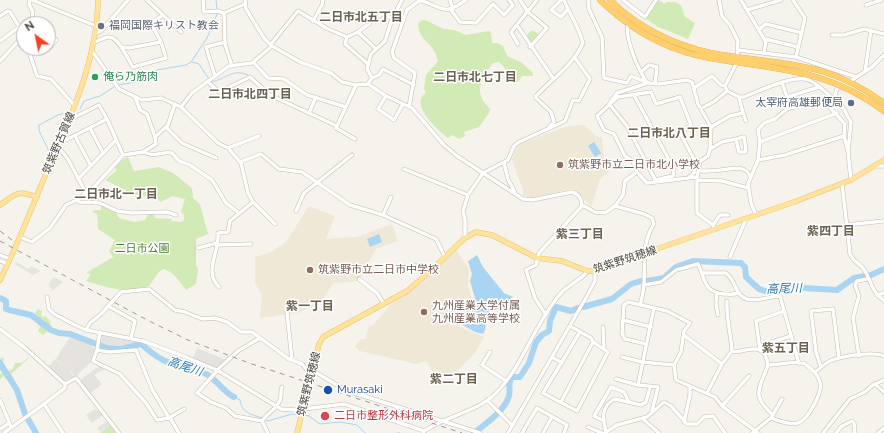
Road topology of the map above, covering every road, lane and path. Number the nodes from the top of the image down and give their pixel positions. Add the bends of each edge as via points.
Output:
1 (31, 0) edge
2 (98, 0) edge
3 (128, 0) edge
4 (147, 0) edge
5 (202, 0) edge
6 (323, 0) edge
7 (402, 0) edge
8 (419, 0) edge
9 (450, 0) edge
10 (466, 0) edge
11 (509, 0) edge
12 (520, 0) edge
13 (537, 0) edge
14 (561, 0) edge
15 (564, 0) edge
16 (588, 0) edge
17 (600, 0) edge
18 (610, 0) edge
19 (623, 0) edge
20 (656, 0) edge
21 (719, 0) edge
22 (741, 0) edge
23 (781, 0) edge
24 (793, 0) edge
25 (881, 0) edge
26 (245, 2) edge
27 (866, 5) dead end
28 (452, 9) junction
29 (568, 9) junction
30 (747, 10) junction
31 (528, 12) junction
32 (224, 13) junction
33 (163, 15) junction
34 (0, 16) edge
35 (33, 16) edge
36 (392, 19) junction
37 (313, 20) junction
38 (16, 21) edge
39 (518, 25) junction
40 (628, 25) junction
41 (96, 26) junction
42 (759, 29) junction
43 (16, 30) edge
44 (871, 30) junction
45 (181, 32) dead end
46 (358, 32) junction
47 (802, 33) junction
48 (94, 34) junction
49 (884, 34) edge
50 (832, 35) dead end
51 (347, 37) junction
52 (765, 39) junction
53 (0, 41) edge
54 (161, 42) junction
55 (225, 42) junction
56 (93, 43) junction
57 (16, 44) edge
58 (518, 44) dead end
59 (272, 45) junction
60 (530, 46) junction
61 (123, 47) junction
62 (798, 47) junction
63 (376, 49) junction
64 (738, 50) junction
65 (92, 51) junction
66 (764, 52) junction
67 (884, 55) edge
68 (31, 56) edge
69 (796, 57) junction
70 (575, 58) junction
71 (737, 59) junction
72 (0, 61) edge
73 (253, 62) junction
74 (368, 64) junction
75 (232, 66) junction
76 (641, 72) junction
77 (865, 72) junction
78 (215, 76) junction
79 (856, 77) junction
80 (372, 78) junction
81 (553, 78) junction
82 (852, 80) dead end
83 (208, 82) junction
84 (648, 82) junction
85 (655, 83) junction
86 (782, 83) junction
87 (368, 84) junction
88 (356, 85) junction
89 (414, 85) junction
90 (725, 86) junction
91 (819, 87) junction
92 (694, 88) junction
93 (837, 89) dead end
94 (727, 91) junction
95 (634, 95) junction
96 (135, 96) junction
97 (386, 96) junction
98 (316, 97) junction
99 (739, 97) junction
100 (884, 103) edge
101 (175, 104) junction
102 (403, 104) junction
103 (75, 106) junction
104 (609, 106) junction
105 (181, 107) junction
106 (409, 107) junction
107 (346, 108) junction
108 (702, 108) junction
109 (845, 110) junction
110 (884, 111) edge
111 (309, 113) junction
112 (837, 113) junction
113 (743, 114) junction
114 (71, 119) junction
115 (107, 119) junction
116 (746, 121) dead end
117 (338, 126) junction
118 (166, 127) junction
119 (711, 127) junction
120 (90, 128) junction
121 (545, 130) junction
122 (75, 136) junction
123 (259, 136) dead end
124 (844, 136) junction
125 (155, 137) junction
126 (62, 138) junction
127 (355, 139) dead end
128 (736, 139) dead end
129 (116, 140) junction
130 (760, 142) junction
131 (58, 147) junction
132 (228, 148) junction
133 (710, 149) junction
134 (848, 151) junction
135 (143, 152) junction
136 (103, 153) junction
137 (123, 155) junction
138 (352, 155) dead end
139 (216, 158) dead end
140 (758, 160) junction
141 (884, 160) edge
142 (240, 162) junction
143 (504, 162) junction
144 (91, 166) junction
145 (876, 166) junction
146 (884, 166) edge
147 (404, 169) dead end
148 (698, 171) junction
149 (637, 172) junction
150 (483, 174) junction
151 (750, 176) junction
152 (688, 178) junction
153 (78, 179) junction
154 (697, 179) junction
155 (851, 180) junction
156 (656, 181) junction
157 (318, 183) junction
158 (842, 183) junction
159 (748, 188) junction
160 (86, 193) junction
161 (516, 194) junction
162 (468, 195) junction
163 (37, 197) junction
164 (391, 197) dead end
165 (77, 200) junction
166 (253, 202) junction
167 (0, 205) edge
168 (582, 205) junction
169 (615, 206) junction
170 (296, 211) dead end
171 (239, 213) junction
172 (176, 215) dead end
173 (383, 215) junction
174 (728, 215) dead end
175 (756, 215) junction
176 (746, 219) junction
177 (884, 221) edge
178 (275, 224) dead end
179 (846, 225) junction
180 (714, 227) junction
181 (20, 237) junction
182 (465, 238) junction
183 (217, 244) junction
184 (251, 244) dead end
185 (198, 248) dead end
186 (644, 254) junction
187 (0, 255) edge
188 (445, 256) junction
189 (730, 257) dead end
190 (538, 258) junction
191 (10, 259) junction
192 (0, 261) edge
193 (8, 264) junction
194 (587, 271) junction
195 (594, 271) junction
196 (703, 274) junction
197 (359, 279) dead end
198 (867, 279) junction
199 (0, 280) edge
200 (644, 285) junction
201 (219, 287) dead end
202 (717, 293) junction
203 (738, 293) junction
204 (884, 293) edge
205 (727, 294) junction
206 (877, 295) junction
207 (47, 297) dead end
208 (738, 298) dead end
209 (726, 301) dead end
210 (884, 301) edge
211 (384, 304) junction
212 (640, 305) junction
213 (108, 306) junction
214 (654, 308) junction
215 (784, 311) junction
216 (287, 312) dead end
217 (546, 315) junction
218 (718, 315) dead end
219 (623, 320) junction
220 (570, 326) junction
221 (603, 326) dead end
222 (651, 327) junction
223 (0, 329) edge
224 (86, 330) junction
225 (100, 332) junction
226 (580, 332) junction
227 (684, 335) junction
228 (791, 336) junction
229 (131, 338) junction
230 (260, 338) junction
231 (593, 342) junction
232 (646, 344) junction
233 (760, 346) junction
234 (604, 347) junction
235 (97, 349) junction
236 (760, 350) junction
237 (732, 351) junction
238 (490, 352) dead end
239 (859, 356) junction
240 (884, 356) edge
241 (552, 357) junction
242 (622, 357) dead end
243 (839, 358) junction
244 (292, 360) junction
245 (642, 362) junction
246 (562, 363) junction
247 (722, 364) junction
248 (800, 364) junction
249 (674, 365) junction
250 (768, 365) junction
251 (821, 367) junction
252 (217, 371) junction
253 (312, 372) junction
254 (815, 372) junction
255 (749, 376) dead end
256 (616, 379) dead end
257 (884, 380) edge
258 (506, 381) junction
259 (65, 384) junction
260 (875, 384) junction
261 (638, 385) junction
262 (282, 387) dead end
263 (650, 387) junction
264 (690, 387) junction
265 (884, 392) edge
266 (707, 393) junction
267 (782, 399) dead end
268 (0, 400) edge
269 (487, 400) junction
270 (561, 402) junction
271 (629, 402) junction
272 (44, 404) junction
273 (277, 406) junction
274 (722, 406) junction
275 (184, 409) dead end
276 (303, 410) junction
277 (652, 411) junction
278 (552, 417) junction
279 (772, 417) junction
280 (170, 418) junction
281 (263, 419) junction
282 (643, 419) junction
283 (440, 421) junction
284 (604, 421) junction
285 (684, 422) junction
286 (10, 425) junction
287 (512, 425) junction
288 (588, 427) dead end
289 (884, 428) edge
290 (0, 429) edge
291 (422, 432) edge
292 (757, 432) edge
293 (4, 433) edge
294 (63, 433) edge
295 (119, 433) edge
296 (179, 433) edge
297 (268, 433) edge
298 (297, 433) edge
299 (480, 433) edge
300 (508, 433) edge
301 (522, 433) edge
302 (542, 433) edge
303 (564, 433) edge
304 (605, 433) edge
305 (659, 433) edge
306 (724, 433) edge
307 (752, 433) edge
308 (823, 433) edge
309 (836, 433) edge
310 (855, 433) edge
311 (878, 433) edge

1 - 35 street via 28,4
1 - 41 street
2 - 41 main road, 筑紫野古賀線
3 - 48 street via 101,31
4 - 33 street
5 - 32 street via 204,12
6 - 37 street
7 - 36 street
8 - 28 street via 446,11
8 - 89 street via 407,10 392,52 394,58 415,72
9 - 28 street
10 - 28 street
11 - 28 street via 513,5 504,15 493,4 476,23 460,22
12 - 31 street
13 - 31 street
14 - 29 street via 552,10 560,17
15 - 29 street
16 - 84 street via 602,37 604,78 627,83 631,76
17 - 40 highway
18 - 71 highway via 632,19 670,40
19 - 20 street via 645,17
21 - 64 street via 722,16 738,40
22 - 30 street
23 - 30 street
24 - 47 street via 805,18
25 - 27 street
26 - 32 street
26 - 59 street via 246,10 264,38
29 - 70 street via 582,42
30 - 42 street
31 - 39 street
31 - 60 street via 547,28
32 - 55 street
33 - 45 street
33 - 54 street via 151,23
34 - 38 street via 8,11
36 - 46 street via 384,13
36 - 63 street via 385,41
37 - 51 street
37 - 59 street via 298,11
39 - 58 street via 511,32
39 - 60 street
40 - 71 highway via 683,52 708,58
40 - 76 street via 627,32
41 - 48 main road, 筑紫野古賀線
42 - 47 street via 766,24
42 - 52 street
43 - 53 street
44 - 49 street
44 - 50 street via 860,29 844,35
44 - 77 street
46 - 51 street
46 - 63 street
47 - 62 street
48 - 56 main road, 筑紫野古賀線
51 - 74 street via 345,44
52 - 62 street
52 - 66 street
54 - 61 street
54 - 61 street via 166,58 135,67 125,56
55 - 75 street
55 - 78 street via 206,47
56 - 61 street via 111,37
56 - 65 main road, 筑紫野古賀線
57 - 72 street
59 - 73 street
59 - 88 street via 298,61 330,73 342,82
60 - 81 street
62 - 69 street
63 - 74 street via 371,54
64 - 66 street
64 - 71 street
65 - 96 street via 115,85
65 - 103 main road, 筑紫野古賀線
66 - 69 street
67 - 77 street
68 - 103 street via 37,76 51,79
69 - 79 street
70 - 81 street
70 - 121 street via 590,80 578,101 573,100 565,121
71 - 90 street
71 - 100 highway via 774,61 822,72 861,88
71 - 110 highway via 820,76 852,90
73 - 75 street
73 - 98 street via 268,78 284,79 307,95
74 - 80 street via 367,70
75 - 78 street
76 - 84 street
76 - 85 street via 649,65 657,67
77 - 79 street
78 - 83 street
79 - 82 street
80 - 87 street
80 - 89 street via 379,75 383,69
81 - 121 street via 536,96 552,113 554,122
83 - 105 street via 192,93
83 - 111 street via 218,92 250,77 270,95
84 - 85 street
84 - 104 street via 617,93
85 - 92 street via 687,80 691,81
86 - 91 street via 803,79
86 - 91 street via 787,97
86 - 99 street
87 - 88 street
87 - 97 street
88 - 107 street
89 - 106 street
90 - 92 street via 712,76
90 - 94 street
91 - 109 street
92 - 108 street via 698,104
93 - 109 street via 835,94
94 - 99 street
94 - 108 street
95 - 104 street via 618,97
95 - 152 street via 651,92 656,104 680,97 691,125 680,133 696,162 695,172
95 - 156 street via 674,169 673,176
96 - 101 street via 144,100 161,98
96 - 125 street
97 - 102 street
97 - 102 street via 378,109 394,120
98 - 107 street
98 - 111 street
99 - 113 street
101 - 105 street
101 - 118 street
102 - 106 street
103 - 114 main road, 筑紫野古賀線
104 - 149 street via 597,116 597,119 604,130 614,134 625,156 633,161
104 - 156 street via 627,126
105 - 132 street via 218,143
106 - 150 street via 444,145
107 - 117 street
108 - 119 street
109 - 134 street via 852,122
111 - 117 street
112 - 124 street via 845,124
112 - 130 street
112 - 130 street via 822,99 787,109 775,119 768,120 760,126
113 - 116 street
113 - 119 street via 730,116
114 - 115 street via 99,105
114 - 126 main road, 筑紫野古賀線
115 - 120 street
115 - 129 street
117 - 127 street via 336,128
118 - 125 street
118 - 139 street via 182,143
119 - 133 street
120 - 122 street
120 - 136 street
121 - 143 street via 516,144 509,159
122 - 126 street via 66,140
122 - 144 street
123 - 132 street
124 - 134 street
124 - 140 street via 785,155
125 - 135 street via 156,144
126 - 131 main road, 筑紫野古賀線
128 - 133 street via 722,142
129 - 136 street
129 - 137 street
130 - 140 street
131 - 153 street via 68,159
131 - 163 main road, 筑紫野古賀線
132 - 142 street
133 - 148 street via 708,156 700,161
134 - 155 street
135 - 137 street
135 - 171 street via 154,156 172,153 179,161 190,165 212,180 226,203
136 - 144 street
137 - 160 street
138 - 157 street
140 - 151 street
141 - 145 main road, 筑紫野筑穂線
142 - 157 street via 261,154 279,169 298,170
142 - 166 street
143 - 150 street
143 - 161 street via 508,179
144 - 153 street
145 - 146 street
145 - 155 main road, 筑紫野筑穂線
147 - 162 street
148 - 151 street via 742,169
148 - 154 street
149 - 156 street via 647,183
149 - 169 street via 625,182 623,195
150 - 161 street
150 - 162 street
151 - 159 street
152 - 154 street
152 - 156 street
153 - 160 street
154 - 159 street via 722,181
154 - 180 street via 698,213
155 - 158 main road, 筑紫野筑穂線
157 - 170 street via 304,193
157 - 173 street via 349,204
158 - 175 main road, 筑紫野筑穂線
158 - 179 street
159 - 175 street
160 - 165 street
161 - 168 street via 523,199 532,200 572,192 579,196
162 - 182 street via 463,210 466,219
163 - 167 main road via 16,192
163 - 181 main road, 筑紫野古賀線
164 - 173 street
165 - 172 street via 100,203 117,211 167,212
165 - 181 street via 66,205 50,228 32,242
166 - 171 street
166 - 178 street
168 - 169 street via 599,213 606,213
168 - 190 street via 539,253
169 - 186 street via 652,218 654,224 647,234
171 - 183 street via 230,221 228,232 218,233
173 - 188 street via 437,240
174 - 180 street via 719,216
175 - 176 main road, 筑紫野筑穂線
176 - 180 main road, 筑紫野筑穂線
176 - 189 street
177 - 179 street
179 - 198 street via 850,254 863,269
180 - 186 main road, 筑紫野筑穂線
181 - 191 main road, 筑紫野古賀線
182 - 188 main road, 筑紫野筑穂線
182 - 190 main road, 筑紫野筑穂線 via 476,232 484,232
183 - 184 street
183 - 185 street
183 - 201 street via 211,262 214,280
186 - 195 main road, 筑紫野筑穂線
186 - 200 street
187 - 191 street
188 - 211 main road, 筑紫野筑穂線 via 422,279
190 - 194 main road, 筑紫野筑穂線 via 562,261
190 - 217 street via 536,265 526,270 535,298
191 - 193 main road, 筑紫野古賀線
192 - 193 street
193 - 199 main road, 筑紫野古賀線
194 - 195 main road, 筑紫野筑穂線
194 - 217 street via 586,275 570,285 555,301
195 - 220 street via 594,283
196 - 200 street via 698,264 676,270 663,282
196 - 202 street via 708,289
196 - 203 street via 726,273 732,278
197 - 211 street via 377,292
198 - 206 street
198 - 239 street via 858,281 855,285 859,296 853,318
200 - 212 street
202 - 205 street
202 - 218 street
203 - 205 street
203 - 215 street via 754,300 780,296
204 - 206 street
205 - 208 street
206 - 210 street
207 - 224 street via 54,314
209 - 237 street
211 - 253 main road, 筑紫野筑穂線 via 323,337
212 - 214 street
212 - 219 street via 628,302 624,305
213 - 224 street
213 - 229 street via 135,321
213 - 230 street via 121,292 149,289 175,310 202,319 215,318 227,322 241,332 252,332
214 - 222 street
214 - 227 street via 667,311 690,323
215 - 228 street
215 - 233 street via 757,320
216 - 244 street
217 - 258 street
219 - 222 street
219 - 232 street via 622,334 625,339
220 - 226 street
220 - 241 street
221 - 234 street
222 - 232 street
223 - 259 street
224 - 225 street
225 - 229 street
225 - 235 street
226 - 231 street
226 - 246 street
227 - 247 street
227 - 249 street via 681,352
228 - 233 street
228 - 248 street
229 - 252 street via 150,343
230 - 244 street
230 - 252 street via 238,351
231 - 234 street
231 - 270 street
232 - 245 street
233 - 236 street
234 - 270 street via 608,354 577,411
235 - 280 street via 93,361 120,374 146,403 157,420
235 - 280 street via 109,352 136,350 152,389
236 - 237 street via 749,348
236 - 250 street via 766,356
237 - 247 street
238 - 258 street via 482,365
239 - 240 street via 875,353
239 - 243 street
241 - 246 street
241 - 287 street
242 - 245 street
243 - 251 street
243 - 251 street via 833,309 811,311 816,352
244 - 253 street
245 - 249 street
245 - 261 street
246 - 270 street via 544,394
247 - 266 street
248 - 250 street
248 - 254 street via 805,364
249 - 264 street via 676,380
250 - 279 street via 758,394
251 - 254 street
252 - 273 street
252 - 281 street via 197,393 226,408 234,416
253 - 276 main road, 筑紫野筑穂線
253 - 283 street via 342,389
254 - 279 street via 821,383 820,390 804,419 798,423 784,423
255 - 274 street
256 - 261 street
257 - 260 street
258 - 269 street
259 - 272 street via 65,388
259 - 295 street via 76,378
260 - 265 street
260 - 308 street via 846,402
261 - 263 street
262 - 273 street via 281,399
263 - 271 street via 646,402 641,405
263 - 277 street via 658,387
264 - 266 street
264 - 285 street
266 - 274 street
267 - 279 street
268 - 286 street
269 - 283 street
269 - 287 street
271 - 284 street via 614,399 604,410
271 - 284 street via 624,392 611,388 594,416
272 - 286 street
272 - 294 street
273 - 276 street
273 - 281 street
274 - 292 street
275 - 280 street
276 - 291 street via 344,404
276 - 298 main road, 筑紫野筑穂線
277 - 282 street
277 - 285 street via 664,402 668,403
278 - 301 street via 537,408
278 - 302 street
278 - 303 street via 567,425
279 - 292 street
280 - 296 street
281 - 297 street
282 - 304 street via 617,425
282 - 305 street
283 - 291 street
283 - 299 street
284 - 304 street
285 - 306 street via 697,424 704,417 713,416
286 - 290 street
286 - 293 street
287 - 300 street
288 - 304 street
289 - 311 street
292 - 307 street
309 - 310 street via 852,421

